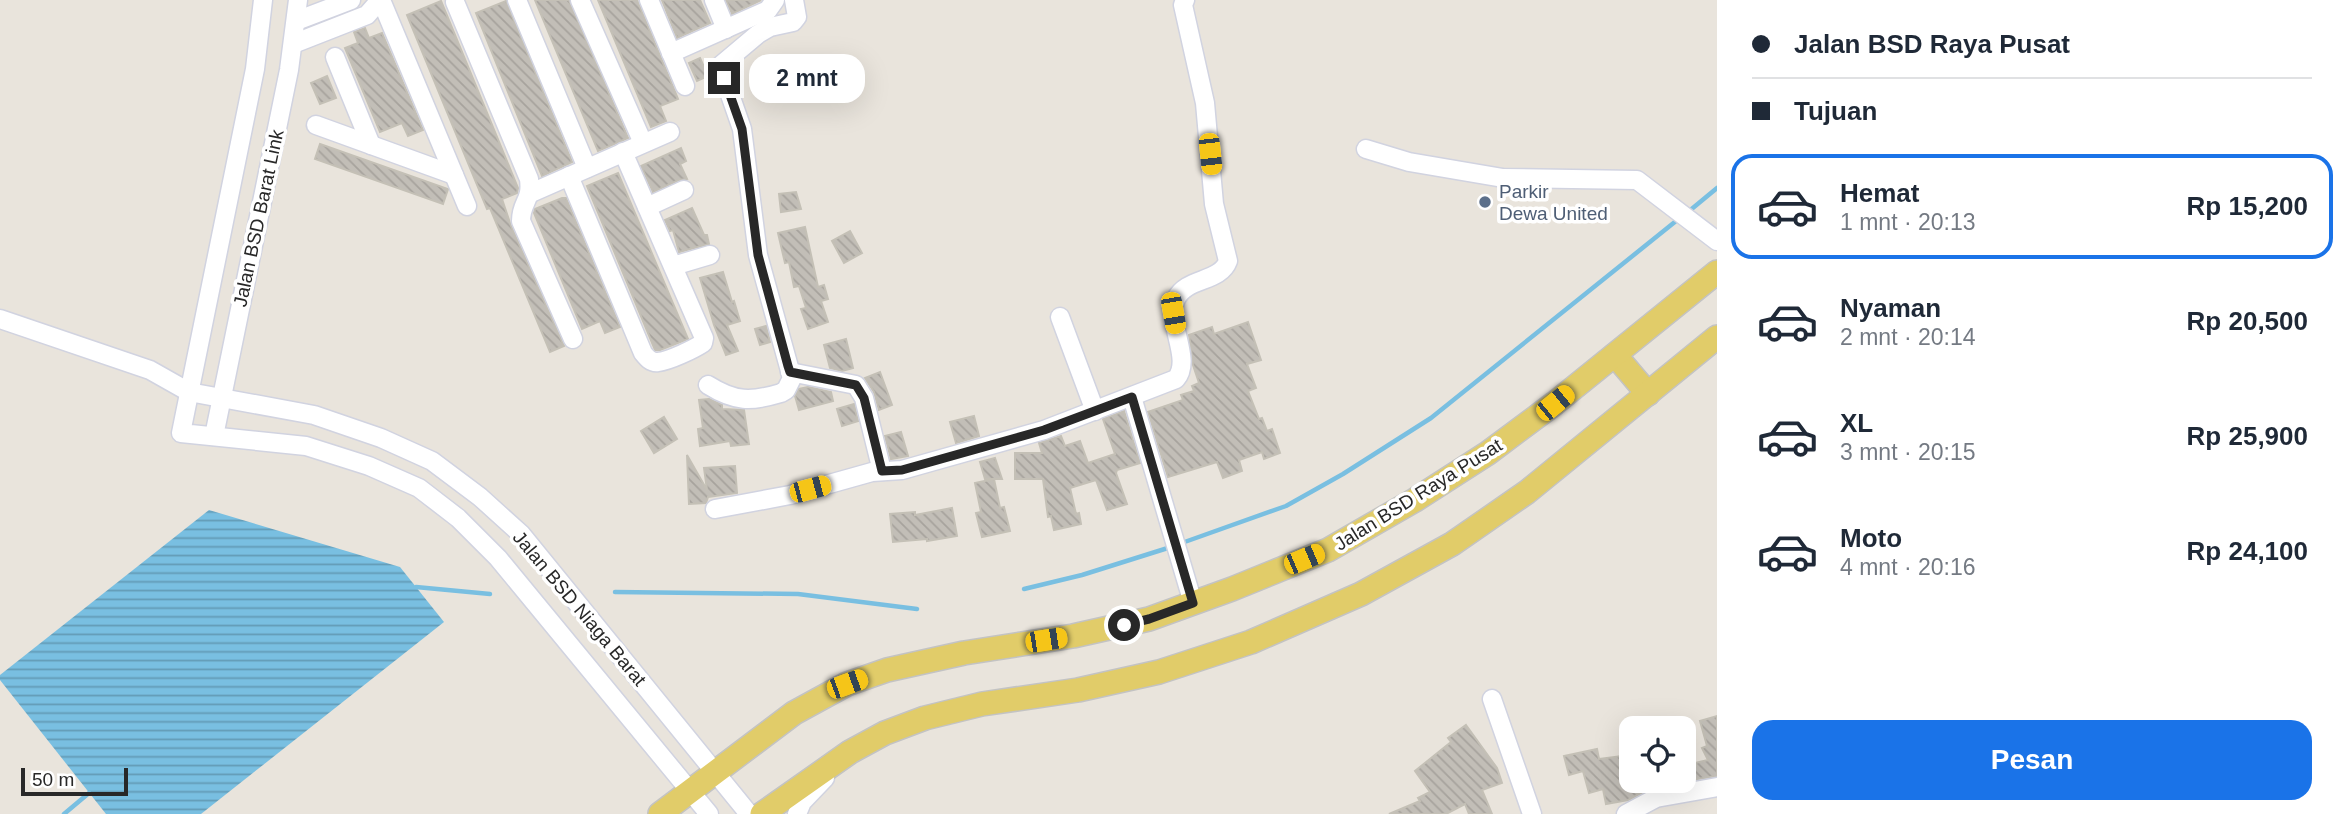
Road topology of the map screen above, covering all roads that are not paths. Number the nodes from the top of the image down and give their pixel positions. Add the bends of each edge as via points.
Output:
1 (263, 0) edge
2 (298, 0) edge
3 (351, 0) edge
4 (380, 0) edge
5 (517, 0) edge
6 (580, 0) edge
7 (649, 0) edge
8 (714, 0) edge
9 (775, 0) edge
10 (794, 0) edge
11 (1185, 0) edge
12 (456, 1) edge
13 (296, 21) junction
14 (726, 29) junction
15 (293, 44) junction
16 (671, 53) junction
17 (335, 57) dead end
18 (685, 86) dead end
19 (316, 125) dead end
20 (670, 132) dead end
21 (643, 143) junction
22 (371, 145) junction
23 (1366, 149) dead end
24 (623, 152) junction
25 (587, 168) junction
26 (454, 175) junction
27 (569, 176) junction
28 (684, 190) dead end
29 (531, 193) junction
30 (467, 206) dead end
31 (647, 207) junction
32 (1717, 241) edge
33 (710, 255) dead end
34 (673, 266) junction
35 (1717, 271) edge
36 (1060, 317) dead end
37 (0, 319) edge
38 (1717, 337) edge
39 (573, 339) dead end
40 (1615, 355) junction
41 (790, 372) junction
42 (708, 385) dead end
43 (189, 392) junction
44 (1648, 394) junction
45 (222, 397) junction
46 (1132, 397) junction
47 (1095, 411) junction
48 (181, 433) joint
49 (214, 436) junction
50 (882, 471) junction
51 (715, 509) dead end
52 (1193, 603) junction
53 (1492, 699) dead end
54 (850, 752) junction
55 (715, 771) junction
56 (1717, 788) edge
57 (689, 791) junction
58 (660, 814) edge
59 (709, 814) edge
60 (749, 814) edge
61 (762, 814) edge
62 (797, 814) edge
63 (1531, 814) edge
64 (1626, 814) edge

1 - 43 street, Jalan BSD Barat Link via 255,69
2 - 13 street, Jalan BSD Barat Link
3 - 13 street
4 - 15 street via 367,15
4 - 26 street
5 - 25 street
6 - 21 street
7 - 16 street
8 - 14 street
9 - 14 street via 768,10
10 - 41 street via 797,17 793,22 758,34 720,66 742,129 758,255
11 - 46 street via 1205,103 1214,204 1228,261 1223,270 1188,285 1175,302 1180,375
12 - 29 street
13 - 15 street, Jalan BSD Barat Link
14 - 16 street
15 - 45 street, Jalan BSD Barat Link
16 - 18 street
17 - 22 street
19 - 22 street
20 - 21 street
21 - 24 street
22 - 26 street
23 - 32 street via 1409,162 1503,178 1637,180
24 - 25 street
24 - 31 street
25 - 27 street
26 - 30 street
27 - 29 street
27 - 34 street via 643,353 658,362 703,343 704,338
28 - 31 street
29 - 39 street via 521,221
31 - 34 street
33 - 34 street
35 - 40 main road, Jalan BSD Raya Pusat
36 - 47 street
37 - 43 street via 150,370
38 - 44 main road
40 - 44 main road
40 - 52 main road, Jalan BSD Raya Pusat via 1488,453 1415,500 1328,550
41 - 42 street via 786,390 759,398 742,400
41 - 50 street via 856,385 864,398
43 - 45 street, Jalan BSD Niaga Barat
43 - 48 street, Jalan BSD Barat Link
44 - 54 main road via 1527,492 1452,544 1361,594 1251,642 1159,672 925,718
45 - 49 street, Jalan BSD Barat Link
45 - 55 street, Jalan BSD Niaga Barat via 314,415 381,438 432,461 480,497 521,534
46 - 47 street
46 - 52 street
47 - 50 street via 1044,430 902,470
48 - 49 street, Jalan BSD Niaga Barat
49 - 57 street, Jalan BSD Niaga Barat via 306,446 419,488 498,558
50 - 51 street
52 - 55 main road, Jalan BSD Raya Pusat via 1149,619 964,653 847,684 794,713
53 - 63 street
54 - 61 main road
54 - 62 street via 802,802
55 - 57 main road, Jalan BSD Raya Pusat
55 - 60 street, Jalan BSD Niaga Barat
56 - 64 street via 1656,798
57 - 58 main road, Jalan BSD Raya Pusat
57 - 59 street, Jalan BSD Niaga Barat

